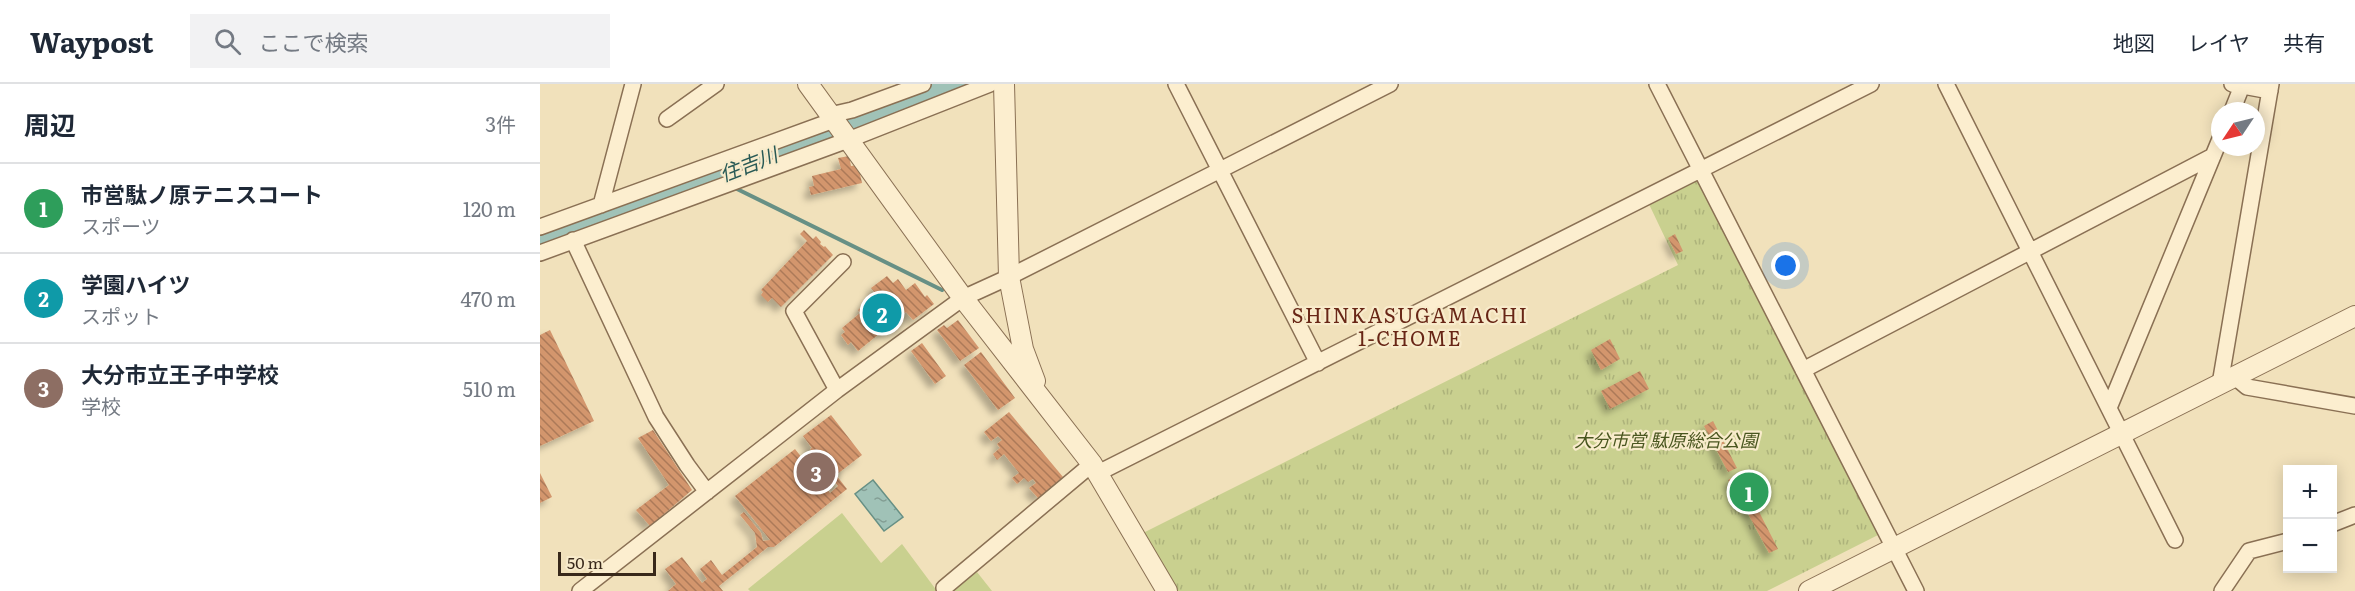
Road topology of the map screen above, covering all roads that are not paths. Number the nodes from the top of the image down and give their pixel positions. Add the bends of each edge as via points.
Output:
1 (633, 84) edge
2 (716, 84) edge
3 (808, 84) edge
4 (923, 84) edge
5 (990, 84) edge
6 (1004, 84) edge
7 (1176, 84) edge
8 (1390, 84) edge
9 (1657, 84) edge
10 (1871, 84) edge
11 (1946, 84) edge
12 (2237, 85) edge
13 (2271, 88) edge
14 (2234, 102) edge
15 (832, 118) junction
16 (667, 119) dead end
17 (848, 140) junction
18 (2213, 156) joint
19 (1220, 170) junction
20 (1702, 170) junction
21 (601, 205) junction
22 (540, 227) edge
23 (573, 240) junction
24 (2030, 252) junction
25 (540, 253) edge
26 (843, 262) dead end
27 (1009, 277) junction
28 (963, 298) junction
29 (2355, 316) edge
30 (1318, 363) junction
31 (1803, 369) junction
32 (2227, 381) junction
33 (837, 390) junction
34 (2355, 406) edge
35 (2109, 408) junction
36 (1067, 432) junction
37 (2121, 433) junction
38 (1095, 470) junction
39 (707, 492) junction
40 (2355, 515) edge
41 (2337, 522) edge
42 (2175, 540) dead end
43 (2283, 542) edge
44 (1893, 547) junction
45 (944, 588) dead end
46 (580, 591) edge
47 (1167, 591) edge
48 (1809, 591) edge
49 (1916, 591) edge
50 (2222, 591) edge

1 - 21 street
2 - 16 street
3 - 15 street
4 - 15 street
5 - 17 street
6 - 27 street
7 - 19 street
8 - 19 street
9 - 20 street
10 - 20 street
11 - 24 street
12 - 13 street
12 - 14 street
13 - 32 street
15 - 17 street
15 - 21 street
17 - 23 street
17 - 28 street
18 - 24 street
18 - 35 street
19 - 27 street
19 - 30 street
20 - 30 street
20 - 31 street
21 - 22 street
23 - 25 street
23 - 39 street via 656,417
24 - 31 street
24 - 35 street
26 - 33 street via 794,311
27 - 28 street
27 - 36 street via 1023,349 1034,380
28 - 33 street
28 - 36 street
29 - 32 street
30 - 38 street via 1106,470
31 - 44 street
32 - 34 street
32 - 37 street
33 - 39 street
35 - 37 street
36 - 38 street
37 - 42 street
37 - 44 street
38 - 45 street
38 - 47 street
39 - 46 street
40 - 41 street
43 - 50 street via 2249,551
44 - 48 street
44 - 49 street

